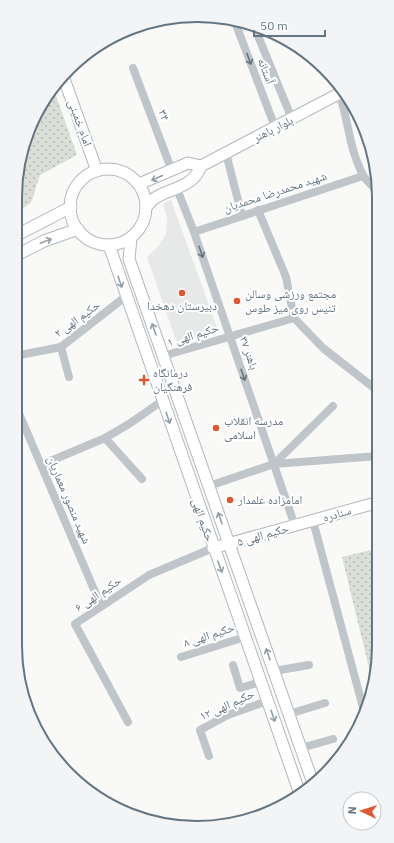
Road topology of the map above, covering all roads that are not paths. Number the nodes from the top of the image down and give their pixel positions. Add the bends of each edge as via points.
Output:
1 (237, 27) edge
2 (257, 32) edge
3 (133, 68) dead end
4 (65, 82) edge
5 (339, 94) edge
6 (344, 102) edge
7 (292, 119) junction
8 (275, 127) junction
9 (226, 153) junction
10 (201, 166) junction
11 (97, 171) junction
12 (172, 171) junction
13 (363, 176) junction
14 (139, 184) junction
15 (372, 185) edge
16 (177, 189) junction
17 (71, 207) junction
18 (146, 207) junction
19 (258, 210) junction
20 (242, 216) junction
21 (78, 230) junction
22 (22, 232) edge
23 (194, 232) junction
24 (131, 238) junction
25 (109, 245) junction
26 (22, 252) edge
27 (129, 259) junction
28 (114, 265) junction
29 (126, 297) junction
30 (294, 318) junction
31 (230, 336) junction
32 (61, 348) junction
33 (22, 355) edge
34 (164, 356) junction
35 (69, 377) dead end
36 (372, 386) edge
37 (162, 401) junction
38 (333, 406) dead end
39 (22, 420) edge
40 (105, 438) junction
41 (372, 456) edge
42 (274, 464) junction
43 (41, 465) junction
44 (142, 479) dead end
45 (209, 486) junction
46 (372, 504) edge
47 (313, 521) junction
48 (295, 526) junction
49 (230, 545) junction
50 (213, 548) junction
51 (101, 606) junction
52 (245, 637) junction
53 (181, 657) dead end
54 (233, 665) dead end
55 (309, 665) dead end
56 (274, 671) junction
57 (261, 682) junction
58 (267, 700) junction
59 (325, 703) dead end
60 (362, 704) edge
61 (289, 714) junction
62 (128, 722) dead end
63 (333, 739) dead end
64 (301, 748) junction
65 (209, 756) dead end
66 (311, 778) edge
67 (298, 789) edge

1 -> 8 street, آستانه
2 - 7 street, آستانه
3 - 12 street, ۳۴
4 - 11 main road, امام خمینی
5 - 7 main road, بلوار باهنر
6 - 13 street via 354,152
7 - 8 main road, بلوار باهنر
8 - 9 main road, بلوار باهنر
9 - 10 main road, بلوار باهنر
9 - 20 street
10 - 12 main road via 188,163
10 - 16 main road via 197,176
11 - 14 main road via 120,171 131,176
11 - 17 main road via 86,176 78,185 72,195
12 -> 14 main road
13 - 15 street
13 - 19 street, شهید محمدرضا محمدیان
14 - 18 main road
16 - 18 main road via 155,198
16 - 23 street, باهنر ۳۷
17 - 21 main road via 72,219
17 - 22 main road
18 - 24 main road via 145,218
19 - 20 street, شهید محمدرضا محمدیان
19 - 30 street via 286,277
20 - 23 street, شهید محمدرضا محمدیان
21 - 25 main road via 86,238
26 -> 21 main road via 44,241
23 -> 31 street, باهنر ۳۷
24 - 25 main road
24 - 27 main road, حکیم الهی
25 - 28 main road, حکیم الهی
27 - 28 main road
34 -> 27 main road, حکیم الهی
28 -> 29 main road, حکیم الهی
29 - 32 street, حکیم الهی ۲
29 - 37 main road, حکیم الهی
30 - 31 street, حکیم الهی ۱
30 - 36 street via 323,348
31 - 34 street, حکیم الهی ۱
31 -> 42 street, باهنر ۳۷
32 - 33 street, حکیم الهی ۲
32 - 35 street
34 - 45 main road, حکیم الهی
37 - 40 street
37 -> 50 main road, حکیم الهی
38 - 42 street
39 - 43 street, شهید منصور معماریان
40 - 43 street
40 - 44 street
41 - 42 street
42 - 45 street
42 - 48 street, باهنر ۳۷
43 - 51 street, شهید منصور معماریان
49 -> 45 main road, حکیم الهی
46 - 47 main road, سنادره
47 - 48 main road, سنادره
47 - 60 street
48 - 49 main road, حکیم الهی ۵
49 - 50 main road, حکیم الهی ۵
56 -> 49 main road, حکیم الهی
50 - 51 street, حکیم الهی ۶ via 149,574
50 -> 52 main road, حکیم الهی
51 - 62 street, حکیم الهی ۶ via 75,624
52 - 53 street, حکیم الهی ۸
52 - 57 main road, حکیم الهی
54 - 57 street via 240,688
55 - 56 street
56 - 61 main road, حکیم الهی
57 - 58 main road, حکیم الهی
58 - 65 street, حکیم الهی ۱۲ via 228,715 200,730
58 -> 67 main road, حکیم الهی
59 - 61 street
61 - 64 main road, حکیم الهی
63 - 64 street
64 - 66 main road, حکیم الهی

